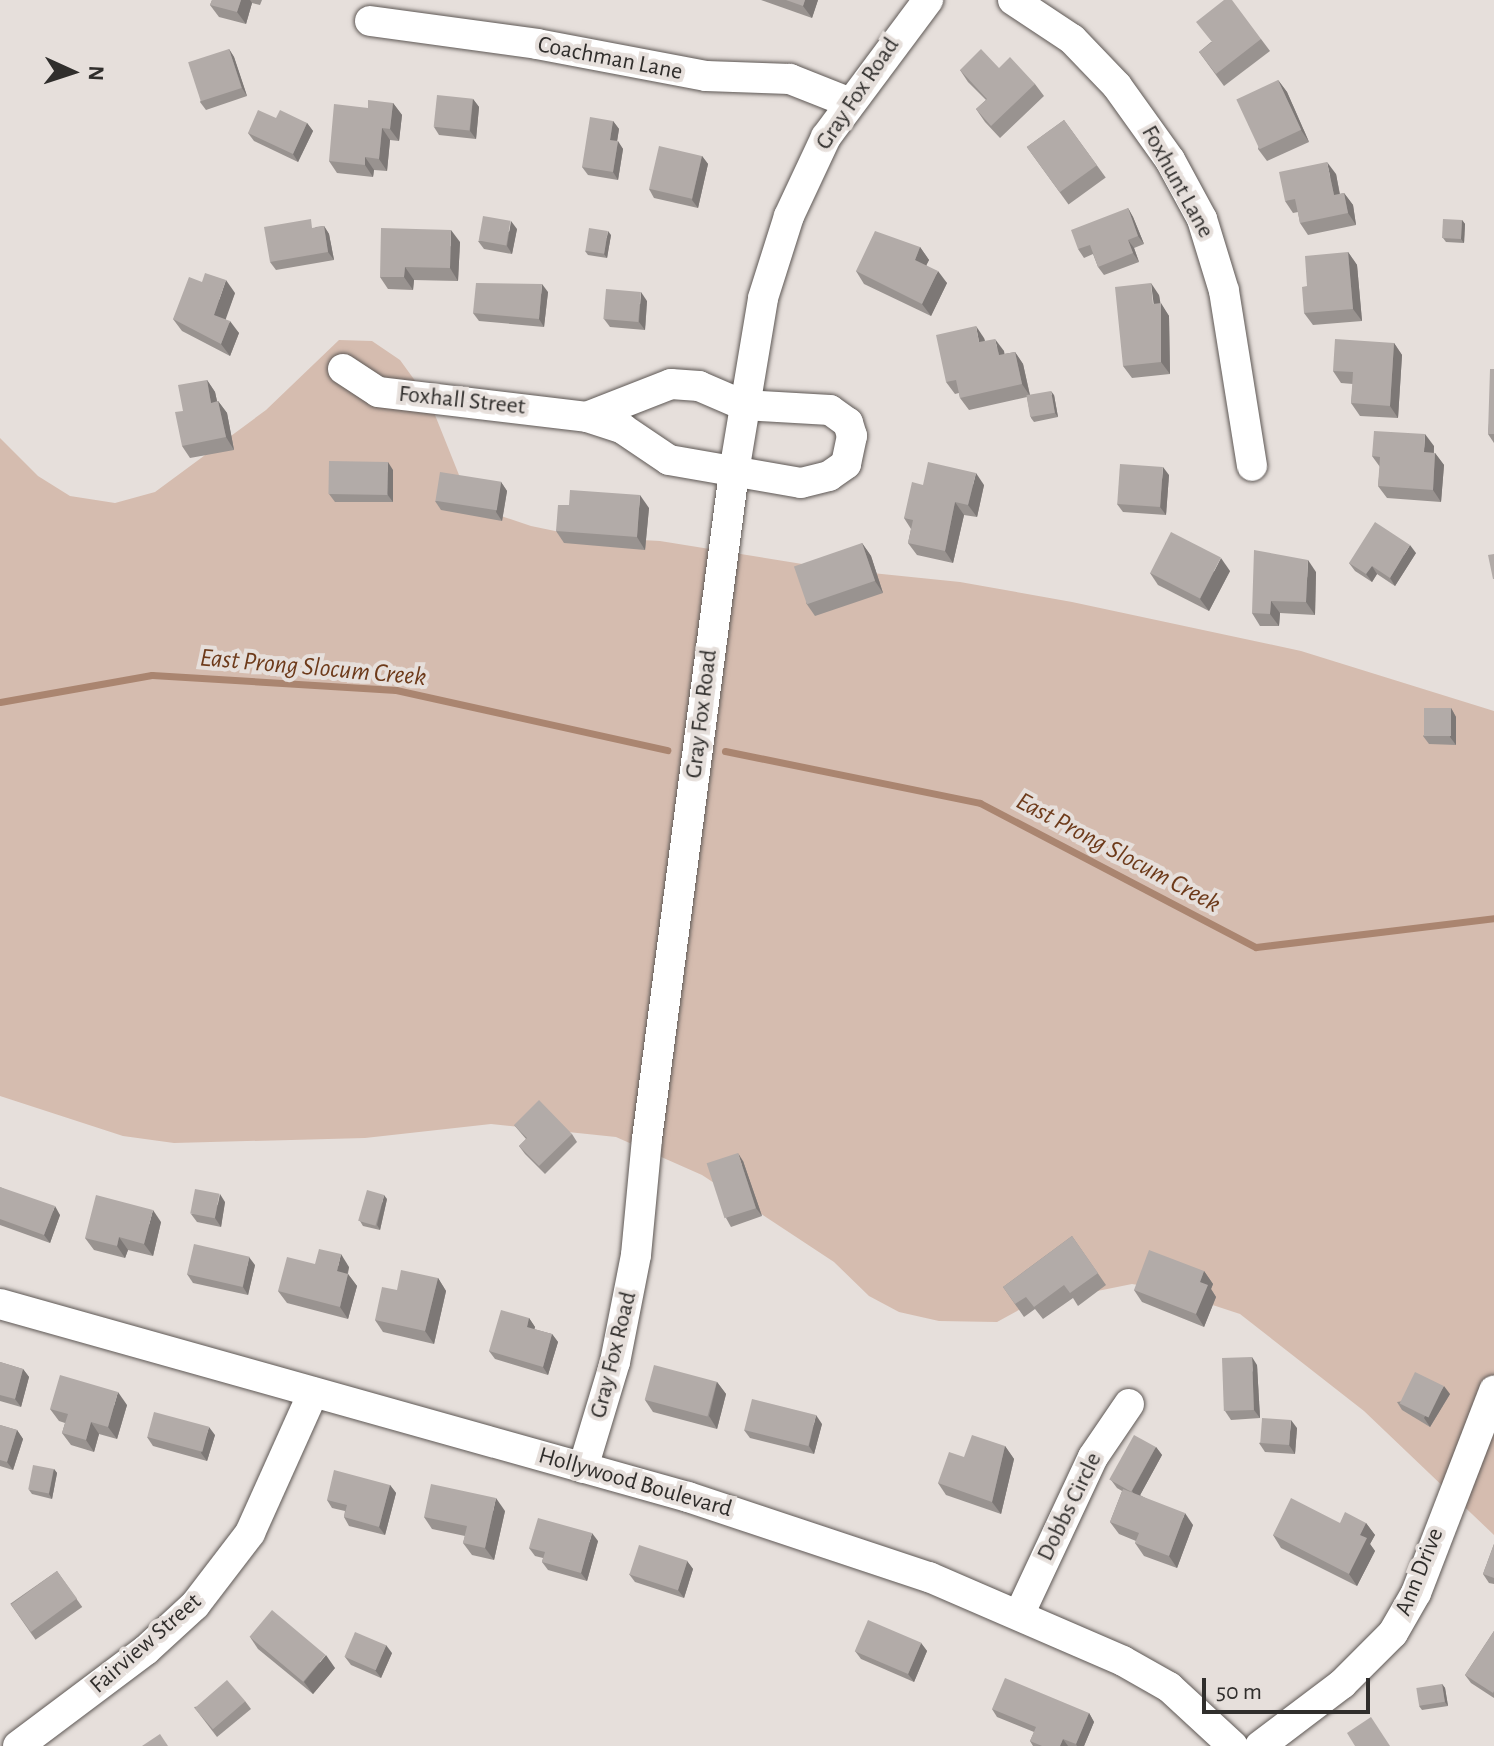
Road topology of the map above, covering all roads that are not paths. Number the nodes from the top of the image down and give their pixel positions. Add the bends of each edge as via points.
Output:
1 (928, 0) edge
2 (1013, 0) edge
3 (370, 21) dead end
4 (848, 102) junction
5 (343, 369) dead end
6 (743, 405) junction
7 (587, 417) junction
8 (1252, 466) dead end
9 (734, 472) junction
10 (0, 1304) edge
11 (1494, 1391) edge
12 (313, 1393) junction
13 (1129, 1404) dead end
14 (583, 1468) junction
15 (1019, 1615) junction
16 (18, 1746) edge
17 (1233, 1746) edge
18 (1260, 1746) edge

1 - 4 street, Gray Fox Road
2 - 8 street, Foxhunt Lane via 1072,39 1117,86 1170,160 1202,219 1224,291
3 - 4 street, Coachman Lane via 706,76 790,79
4 - 6 street, Gray Fox Road via 806,176 784,229 759,313
5 - 7 street, Foxhall Street via 378,392
6 - 7 street, Foxhall Street via 699,386 671,384
6 - 9 street, Gray Fox Road
6 - 9 street, Foxhall Street via 830,410 848,423 850,449 846,464 829,476 801,483
7 - 9 street, Foxhall Street via 623,429 669,460
9 - 14 street, Gray Fox Road via 633,1279
10 - 12 street, Hollywood Boulevard
11 - 18 street, Ann Drive via 1416,1593 1393,1633 1342,1684
12 - 14 street, Hollywood Boulevard
12 - 16 street, Fairview Street via 250,1533 195,1605 146,1650
13 - 15 street, Dobbs Circle via 1093,1457
14 - 15 street, Hollywood Boulevard via 876,1558
15 - 17 street, Hollywood Boulevard via 1169,1687

